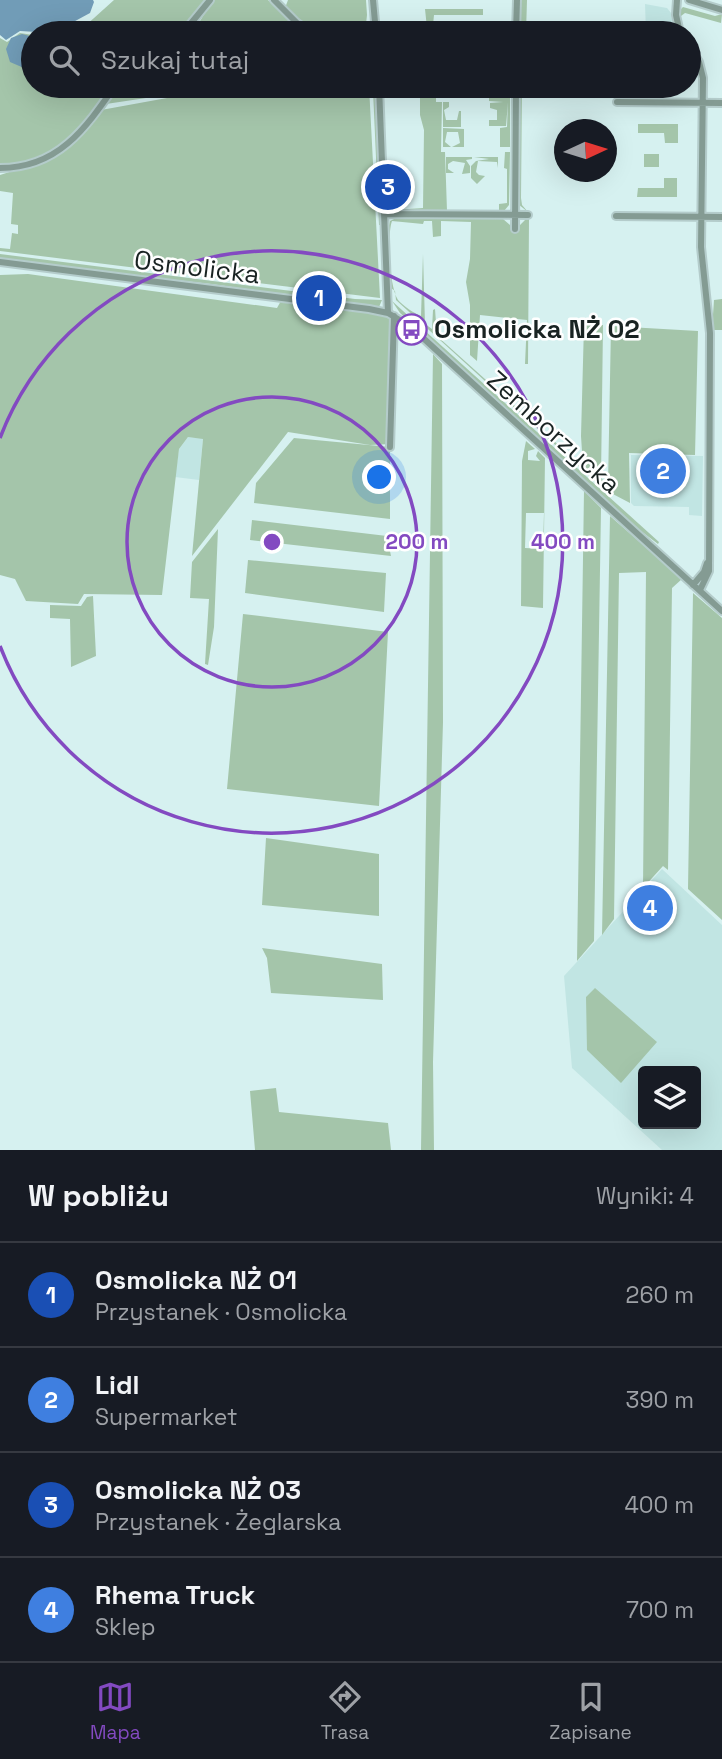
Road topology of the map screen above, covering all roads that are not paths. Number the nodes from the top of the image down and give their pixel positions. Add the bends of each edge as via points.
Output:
1 (211, 0) edge
2 (274, 0) edge
3 (373, 0) edge
4 (517, 0) edge
5 (677, 0) edge
6 (688, 0) edge
7 (722, 10) edge
8 (193, 21) edge
9 (295, 21) edge
10 (375, 21) edge
11 (516, 21) edge
12 (678, 21) edge
13 (701, 68) edge
14 (106, 98) edge
15 (380, 98) edge
16 (516, 98) edge
17 (617, 102) dead end
18 (704, 103) junction
19 (722, 103) edge
20 (0, 171) edge
21 (385, 215) junction
22 (515, 215) junction
23 (528, 215) dead end
24 (616, 216) dead end
25 (702, 216) junction
26 (722, 217) edge
27 (515, 229) dead end
28 (0, 262) edge
29 (391, 314) junction
30 (390, 447) dead end
31 (708, 558) junction
32 (693, 585) junction
33 (700, 590) junction
34 (722, 611) edge

1 - 8 street
2 - 9 street
3 - 10 street
4 - 11 street
5 - 12 street
6 - 7 street
13 - 18 street
14 - 20 street via 70,143 48,157
15 - 21 street
16 - 22 street
17 - 18 street
18 - 19 street
18 - 25 street
21 - 22 street
21 - 29 street
22 - 23 street
22 - 27 street
24 - 25 street
25 - 26 street
25 - 31 street via 701,253 710,330
28 - 29 street, Osmolicka
29 - 30 street
29 - 32 street, Zemborzycka via 413,328
31 - 32 street
31 - 33 street via 708,576
32 - 33 street, Zemborzycka
33 - 34 street, Zemborzycka

